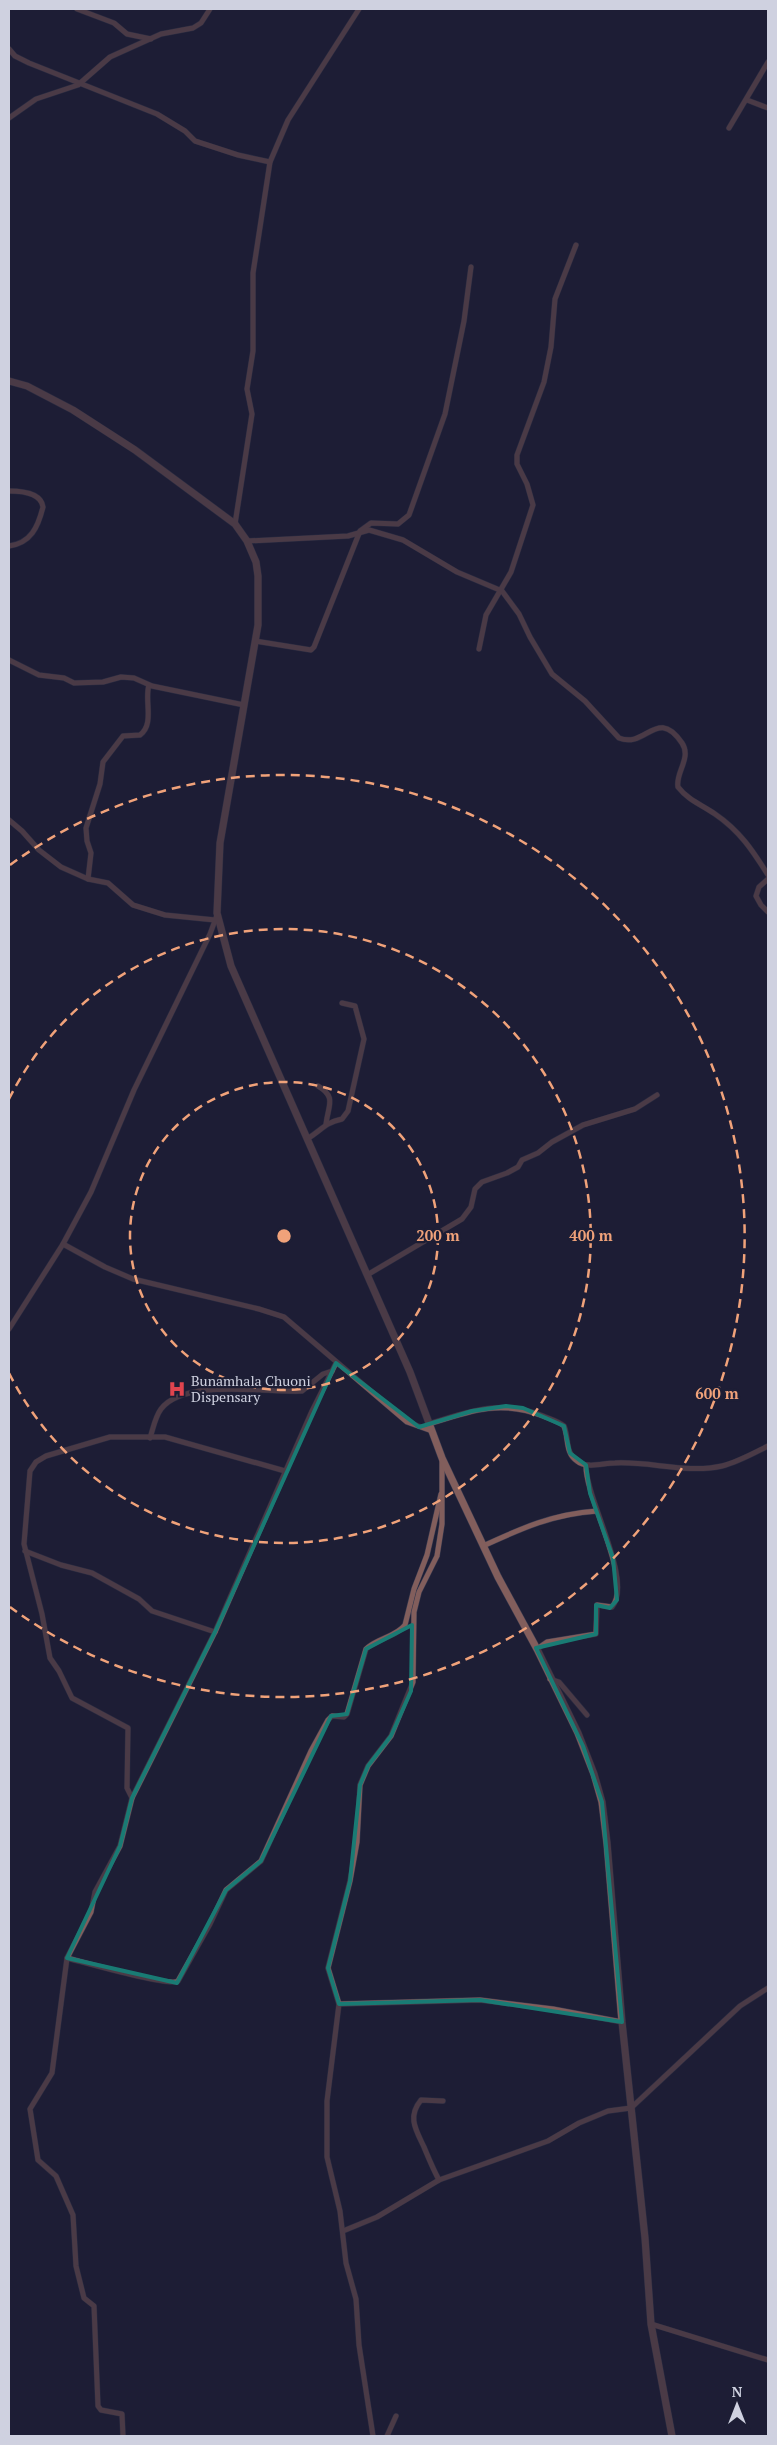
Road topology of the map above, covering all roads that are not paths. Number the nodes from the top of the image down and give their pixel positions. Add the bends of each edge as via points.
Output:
1 (77, 9) edge
2 (210, 9) edge
3 (359, 9) edge
4 (151, 39) junction
5 (9, 49) edge
6 (768, 62) edge
7 (81, 83) junction
8 (747, 100) junction
9 (768, 108) edge
10 (9, 118) edge
11 (729, 128) dead end
12 (270, 162) junction
13 (576, 245) dead end
14 (471, 267) dead end
15 (9, 381) edge
16 (9, 491) edge
17 (235, 524) junction
18 (360, 531) junction
19 (247, 541) junction
20 (9, 546) edge
21 (502, 591) junction
22 (255, 641) junction
23 (479, 649) dead end
24 (9, 660) edge
25 (149, 685) junction
26 (244, 705) junction
27 (9, 820) edge
28 (768, 877) edge
29 (88, 880) junction
30 (768, 912) edge
31 (216, 917) junction
32 (342, 1003) dead end
33 (318, 1086) dead end
34 (657, 1095) dead end
35 (326, 1124) junction
36 (307, 1139) junction
37 (62, 1244) junction
38 (367, 1275) junction
39 (9, 1329) edge
40 (336, 1363) junction
41 (332, 1371) junction
42 (430, 1428) junction
43 (150, 1438) junction
44 (768, 1446) edge
45 (442, 1458) junction
46 (586, 1465) junction
47 (285, 1471) junction
48 (442, 1486) junction
49 (596, 1511) junction
50 (483, 1546) junction
51 (25, 1551) junction
52 (215, 1632) junction
53 (537, 1650) junction
54 (550, 1678) junction
55 (587, 1715) dead end
56 (132, 1798) junction
57 (67, 1958) junction
58 (768, 1988) edge
59 (339, 2004) junction
60 (622, 2022) junction
61 (443, 2101) dead end
62 (631, 2108) junction
63 (439, 2180) junction
64 (343, 2232) junction
65 (651, 2324) junction
66 (768, 2360) edge
67 (396, 2416) dead end
68 (123, 2436) edge
69 (372, 2436) edge
70 (387, 2436) edge
71 (672, 2436) edge

1 - 4 street via 114,23 127,34
2 - 4 street via 193,28 167,32
3 - 12 street via 288,120
4 - 7 street via 108,58
5 - 7 street via 20,59
6 - 8 street
7 - 10 street via 36,99
7 - 12 street via 157,114 195,141
8 - 9 street
8 - 11 street
12 - 17 street via 253,273 253,351 247,389 252,414
13 - 21 street via 556,299 544,382 517,455 517,464 533,504
14 - 18 street via 464,321 445,414 415,501 409,515 398,524 371,523
15 - 17 street via 73,410 170,475
16 - 20 street via 30,494 38,498 43,507 34,533
17 - 19 street
18 - 19 street via 348,536
18 - 21 street via 373,530 403,540 457,572
18 - 22 street via 314,647 306,650
19 - 22 street via 258,576
21 - 23 street via 486,615
21 - 28 street via 519,614 552,674 585,701 619,738 634,740 658,727 677,735 686,753 678,787 689,799 716,815 746,841
22 - 26 street
24 - 25 street via 39,675 64,678 77,684 125,677
25 - 26 street
25 - 29 street via 145,730 140,735 123,736 103,762 100,784 86,828 91,854
26 - 31 street via 220,842
27 - 29 street via 45,855
28 - 30 street via 756,896
29 - 31 street via 108,882 127,901 144,910 173,916
31 - 36 street via 232,966
31 - 37 street via 118,1125 91,1192
32 - 35 street via 355,1006 364,1039 346,1115
33 - 35 street via 326,1090 330,1099
34 - 38 street via 635,1109 583,1125 522,1160 518,1167 482,1182 476,1187 471,1207 462,1220
35 - 36 street
36 - 38 street
37 - 39 street
37 - 40 street via 133,1279 274,1313 295,1325
38 - 42 street via 410,1372
40 - 41 street
40 - 42 street via 407,1422
41 - 43 street via 302,1391 213,1390 182,1396 161,1409
41 - 47 street
42 - 45 street
42 - 46 street via 488,1408 523,1408 564,1426 570,1453 575,1461
43 - 47 street via 164,1437
43 - 51 street via 110,1437 36,1462 28,1478
44 - 46 street via 717,1467 685,1468 626,1462
45 - 48 street
45 - 50 street
46 - 49 street via 586,1482
47 - 52 street
48 - 57 street via 429,1547 405,1625 366,1649 347,1714 344,1717 332,1716 328,1720 261,1862 226,1890 178,1981 171,1984
48 - 59 street via 442,1524 437,1556 419,1592 414,1612 411,1691 391,1736 368,1766 360,1785 357,1842 328,1968
49 - 50 street via 536,1522
49 - 53 street via 613,1558 617,1600 612,1607 597,1605 596,1634 547,1642
50 - 53 street
51 - 52 street via 92,1573 139,1599 152,1611
51 - 56 street via 48,1651 70,1696 128,1728 126,1788
52 - 56 street
53 - 54 street
54 - 55 street via 559,1682
54 - 60 street via 583,1746 602,1802
56 - 57 street via 120,1846 95,1892 91,1912
57 - 68 street via 52,2073 35,2098 30,2115 38,2160 56,2176 73,2215 76,2266 84,2298 94,2306 98,2406 101,2410 122,2414
58 - 62 street via 740,2006
59 - 60 street via 480,2000
59 - 64 street via 326,2116 327,2157
60 - 62 street
61 - 63 street via 422,2100 415,2108 413,2119 416,2133
62 - 63 street via 608,2111 548,2141
62 - 65 street
63 - 64 street via 377,2217
64 - 69 street via 346,2263 357,2305 359,2345
65 - 66 street
65 - 71 street
67 - 70 street

